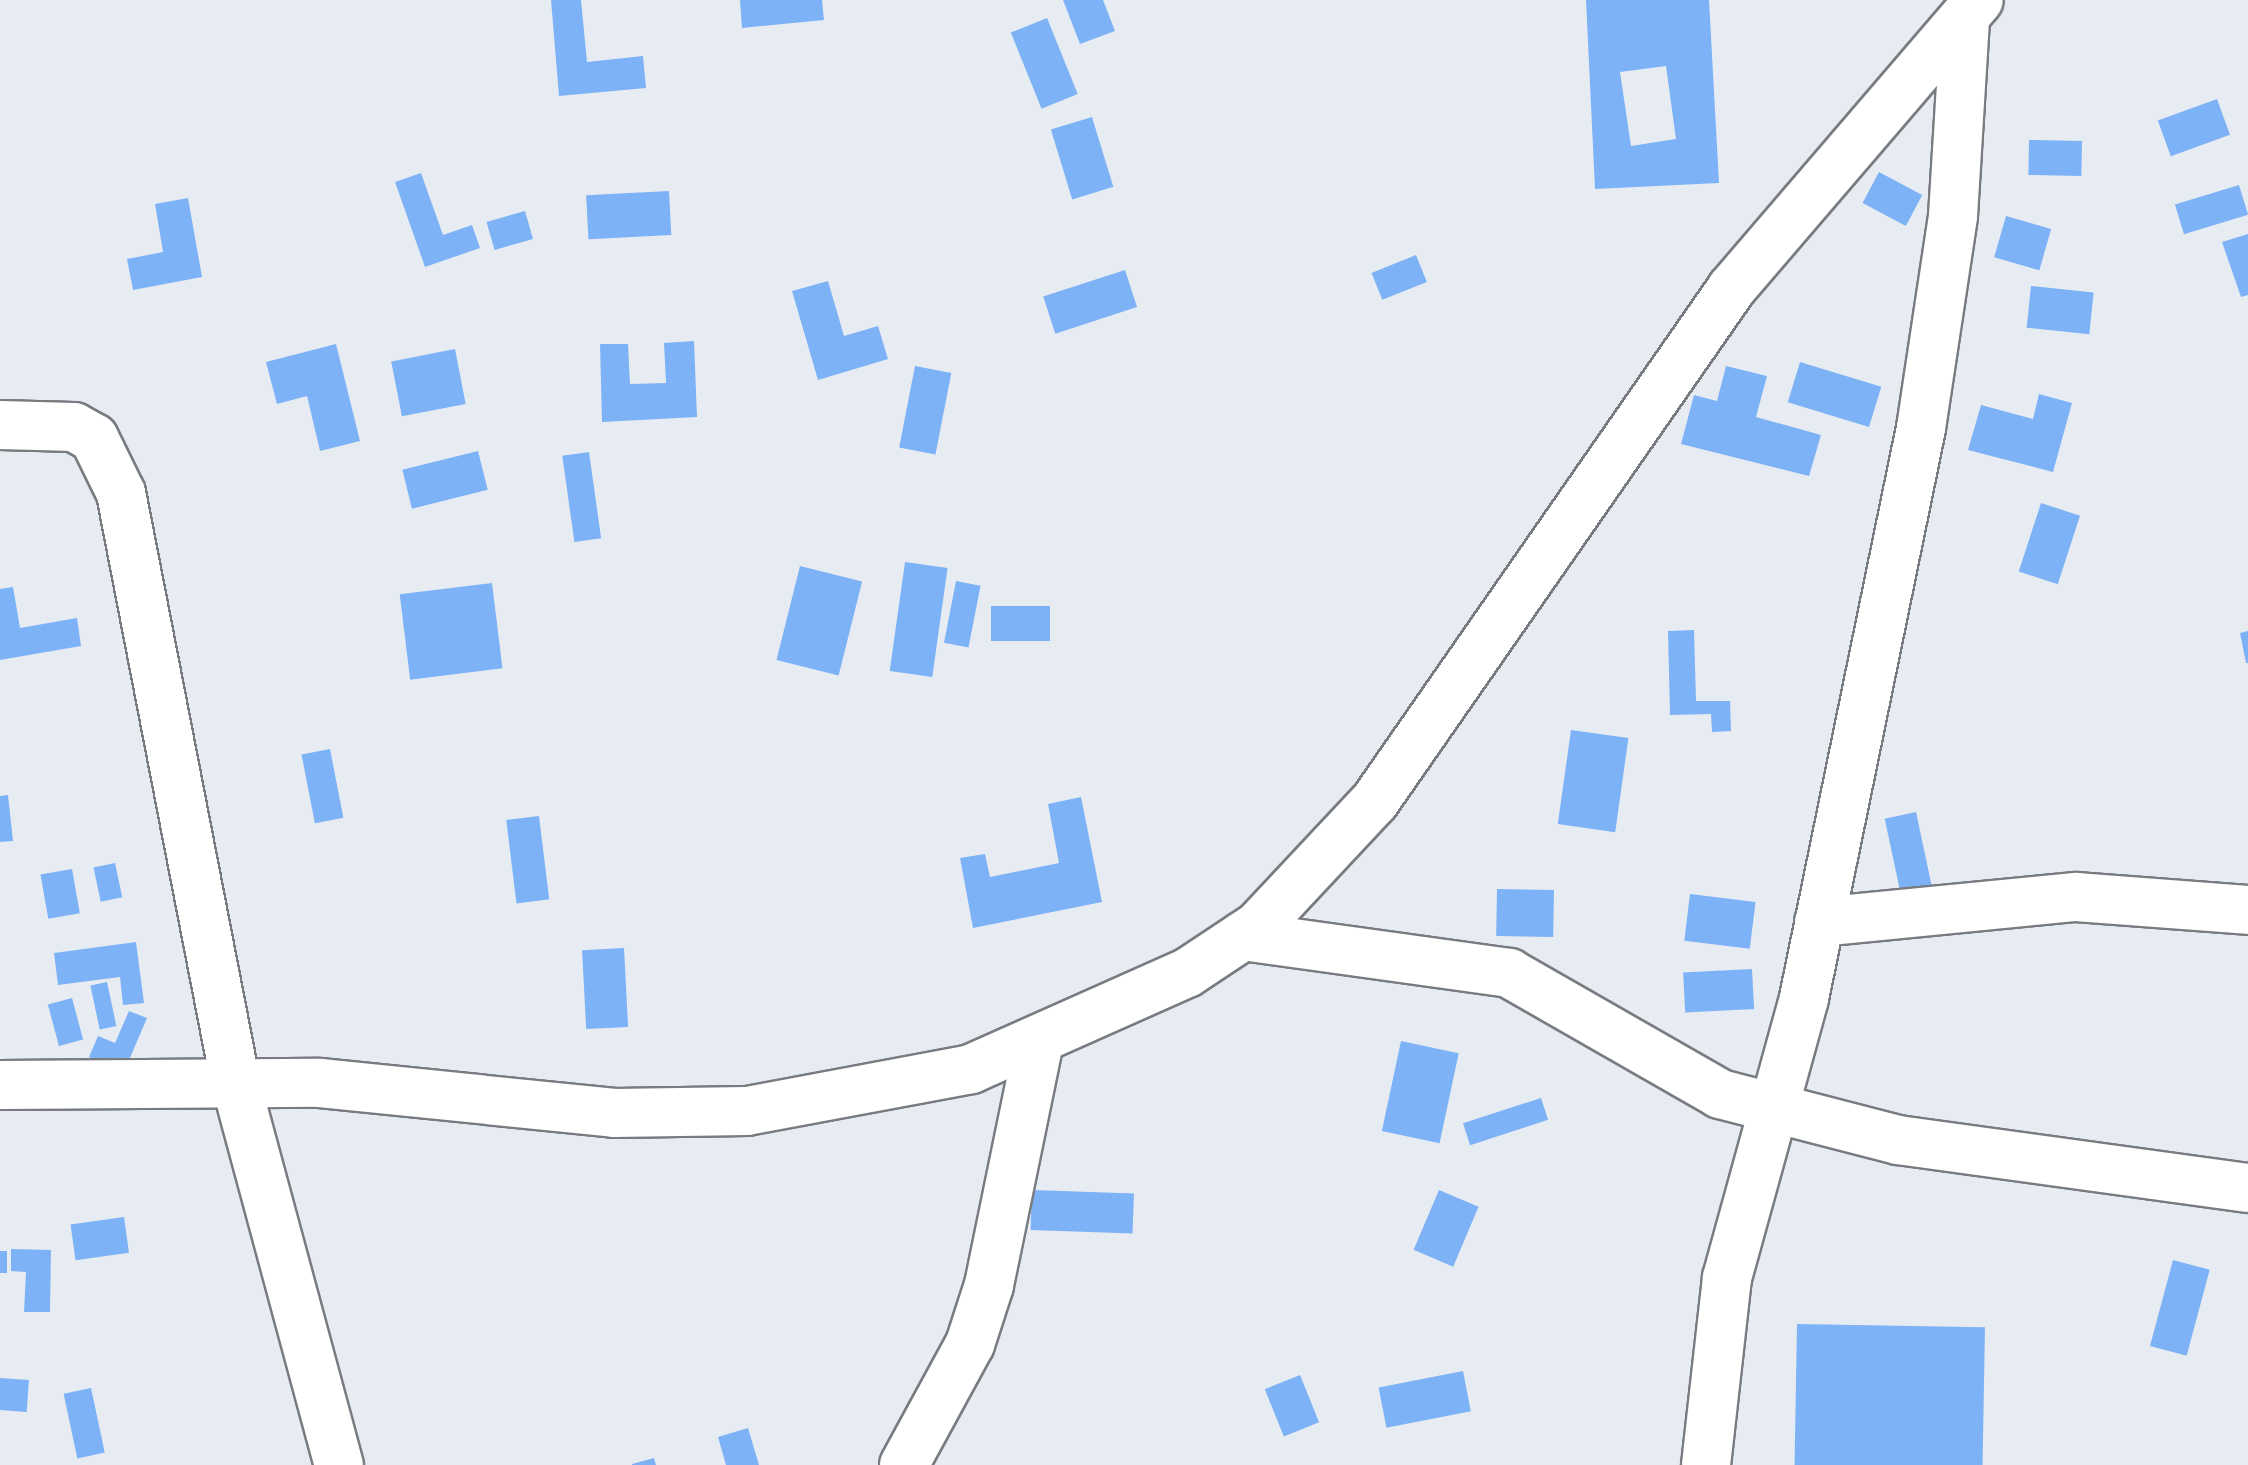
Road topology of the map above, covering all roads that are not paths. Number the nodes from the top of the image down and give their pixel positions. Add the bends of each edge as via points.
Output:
1 (1972, 9) edge
2 (0, 425) edge
3 (2248, 910) edge
4 (1819, 922) junction
5 (1243, 936) junction
6 (1040, 1042) junction
7 (235, 1080) junction
8 (0, 1085) edge
9 (1776, 1108) junction
10 (2248, 1188) edge
11 (339, 1465) edge
12 (904, 1465) edge
13 (1706, 1465) edge

1 - 4 street via 1943,297
1 - 5 street via 1732,288 1375,801
2 - 7 street via 74,427 94,438 121,493
3 - 4 street via 2076,897
4 - 9 street
5 - 6 street via 1104,1017
5 - 9 street via 1509,973 1645,1057 1720,1094
6 - 7 street via 880,1092 747,1111 614,1114
6 - 12 street via 989,1285 970,1344
7 - 8 street
7 - 11 street
9 - 10 street via 1898,1140
9 - 13 street via 1728,1278

